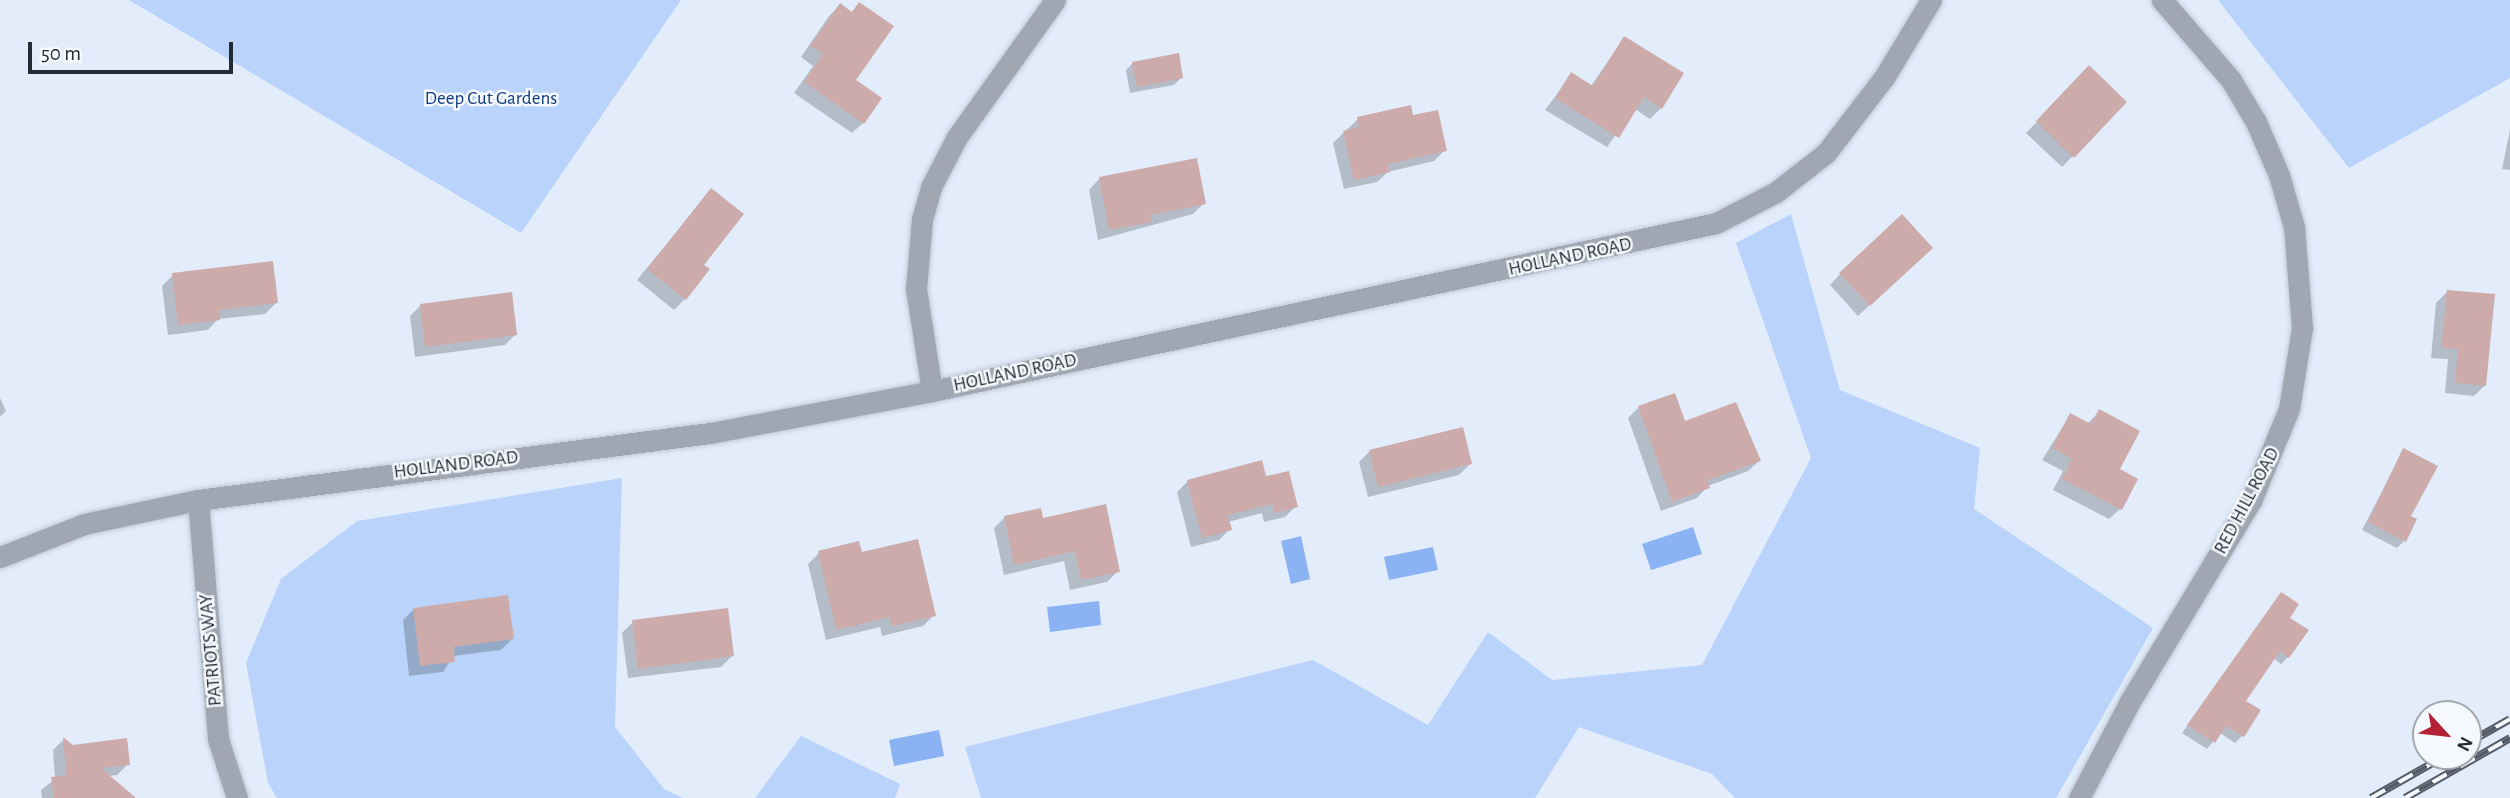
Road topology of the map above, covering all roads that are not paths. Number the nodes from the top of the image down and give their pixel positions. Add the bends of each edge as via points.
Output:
1 (1055, 0) edge
2 (1931, 0) edge
3 (2162, 0) edge
4 (932, 391) junction
5 (198, 500) junction
6 (0, 557) edge
7 (237, 798) edge
8 (2079, 798) edge

1 - 4 street via 957,137 931,187 922,219 916,289
2 - 4 street, HOLLAND ROAD via 1885,76 1826,153 1776,192 1716,223
3 - 8 street, RED HILL ROAD via 2231,80 2279,175 2294,227 2302,328 2288,409 2271,460 2097,758
4 - 5 street, HOLLAND ROAD via 710,433
5 - 6 street, HOLLAND ROAD via 84,524
5 - 7 street, PATRIOTS WAY via 218,739

